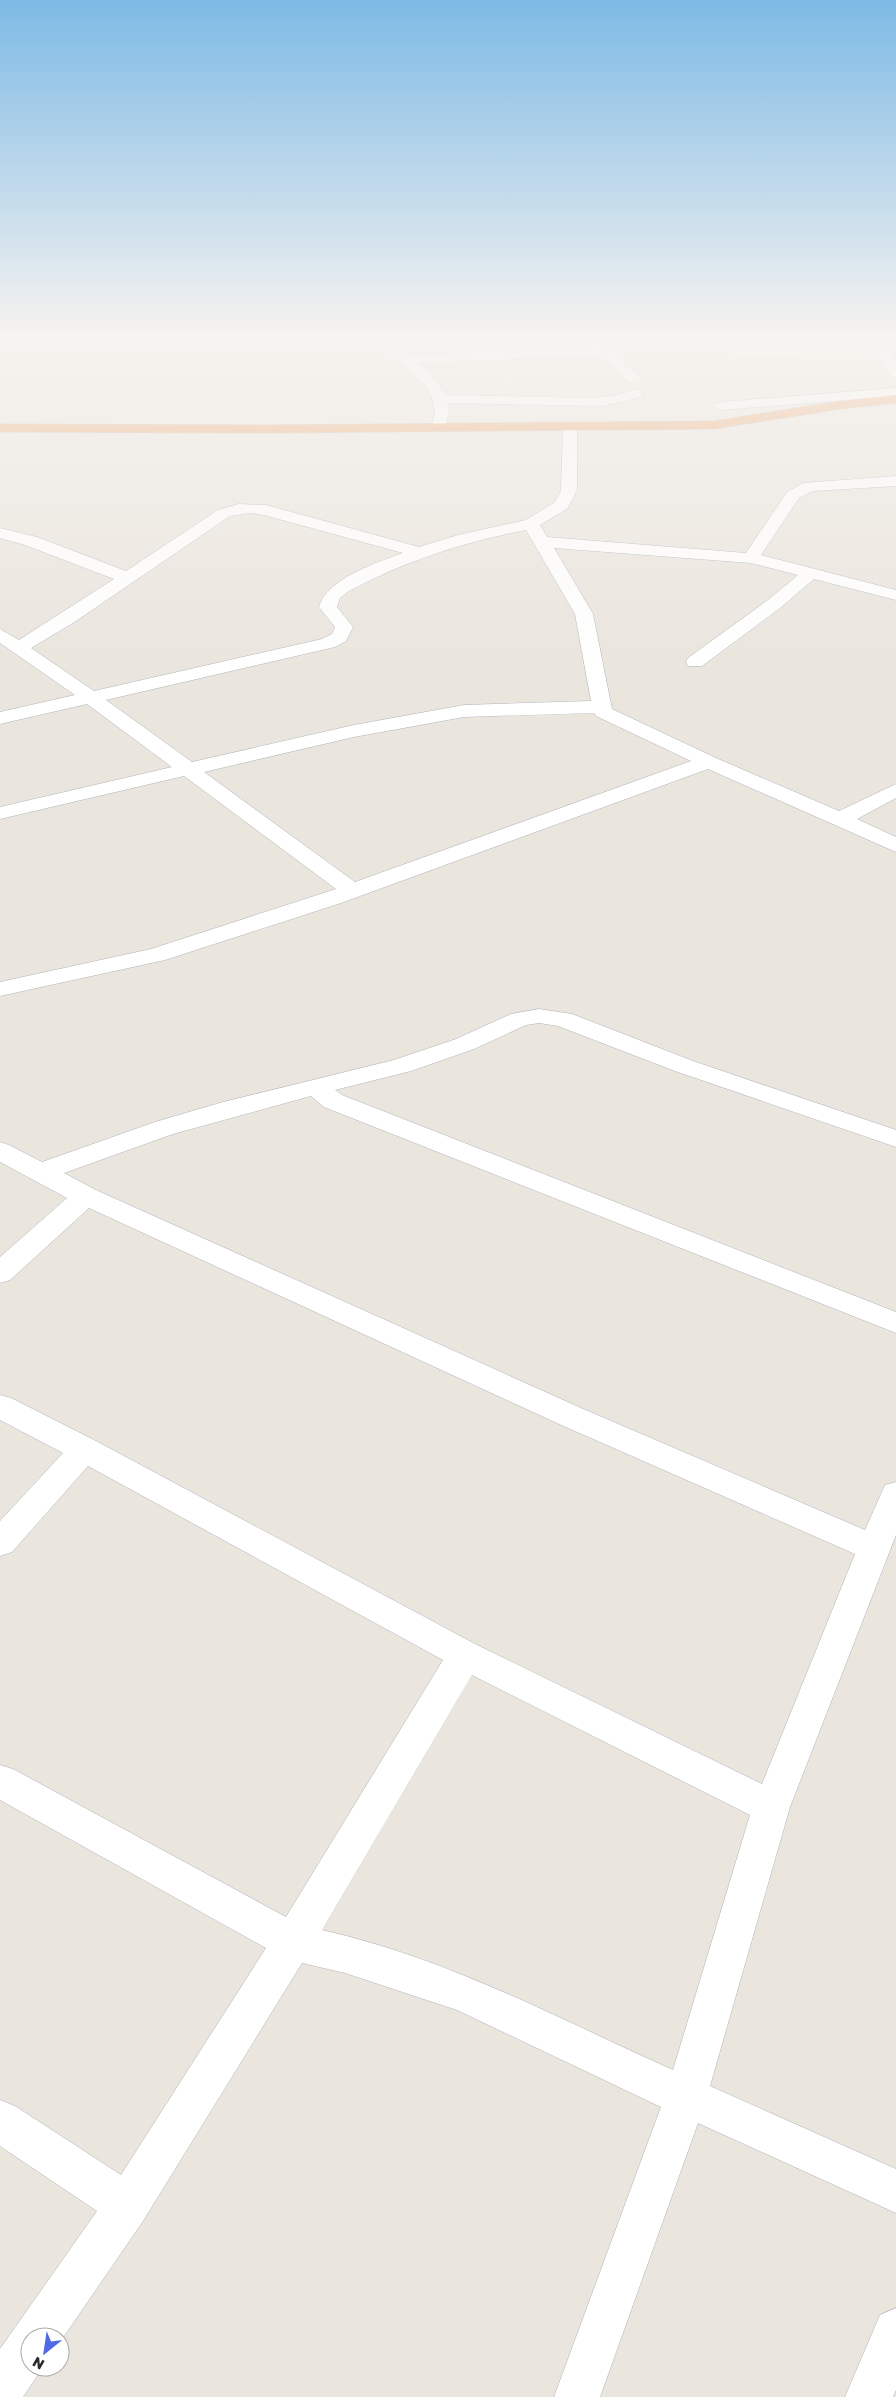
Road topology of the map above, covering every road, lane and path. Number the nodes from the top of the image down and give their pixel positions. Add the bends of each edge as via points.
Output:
1 (570, 445) edge
2 (896, 481) edge
3 (531, 524) junction
4 (0, 533) edge
5 (542, 542) junction
6 (419, 552) junction
7 (751, 558) junction
8 (811, 574) junction
9 (127, 578) junction
10 (896, 595) edge
11 (0, 635) edge
12 (20, 648) junction
13 (696, 662) dead end
14 (90, 697) junction
15 (602, 707) junction
16 (0, 718) edge
17 (709, 762) junction
18 (187, 770) junction
19 (896, 790) edge
20 (0, 813) edge
21 (840, 819) junction
22 (896, 846) edge
23 (352, 891) junction
24 (0, 990) edge
25 (316, 1088) junction
26 (896, 1139) edge
27 (0, 1151) edge
28 (40, 1172) junction
29 (86, 1196) junction
30 (0, 1273) edge
31 (896, 1323) edge
32 (0, 1406) edge
33 (85, 1450) junction
34 (896, 1494) edge
35 (0, 1543) edge
36 (874, 1548) junction
37 (464, 1655) junction
38 (0, 1781) edge
39 (771, 1807) junction
40 (293, 1942) junction
41 (686, 2097) junction
42 (0, 2122) edge
43 (896, 2191) edge
44 (127, 2205) junction
45 (43, 2327) edge
46 (896, 2331) edge
47 (20, 2361) edge
48 (0, 2390) edge
49 (577, 2397) edge
50 (868, 2397) edge

1 - 3 street via 569,490 562,505
2 - 7 street via 809,486 796,492
3 - 5 street
3 - 6 street via 484,533
4 - 9 street via 31,541
5 - 7 street
5 - 15 street via 584,614
6 - 9 street via 266,510 241,508 224,513
6 - 14 street via 368,574 334,594 328,607 344,630 340,637 328,644
7 - 8 street
8 - 10 street
8 - 13 street
9 - 12 street
11 - 12 street
12 - 14 street
14 - 16 street
14 - 18 street
15 - 17 street via 603,712
15 - 18 street via 455,713 354,731
17 - 21 street
17 - 23 street
18 - 20 street
18 - 23 street
19 - 21 street
21 - 22 street
23 - 24 street via 157,955
25 - 26 street via 434,1056 520,1019 551,1016
25 - 28 street via 164,1128
25 - 31 street via 333,1101
27 - 28 street
28 - 29 street
29 - 30 street
29 - 36 street via 570,1416
32 - 33 street
33 - 35 street
33 - 37 street
34 - 36 street
36 - 39 street
37 - 39 street
37 - 40 street
38 - 40 street
39 - 41 street
40 - 41 street via 371,1962 462,1993
40 - 44 street
41 - 43 street
41 - 49 street
42 - 44 street
44 - 45 street
46 - 50 street
47 - 48 street

